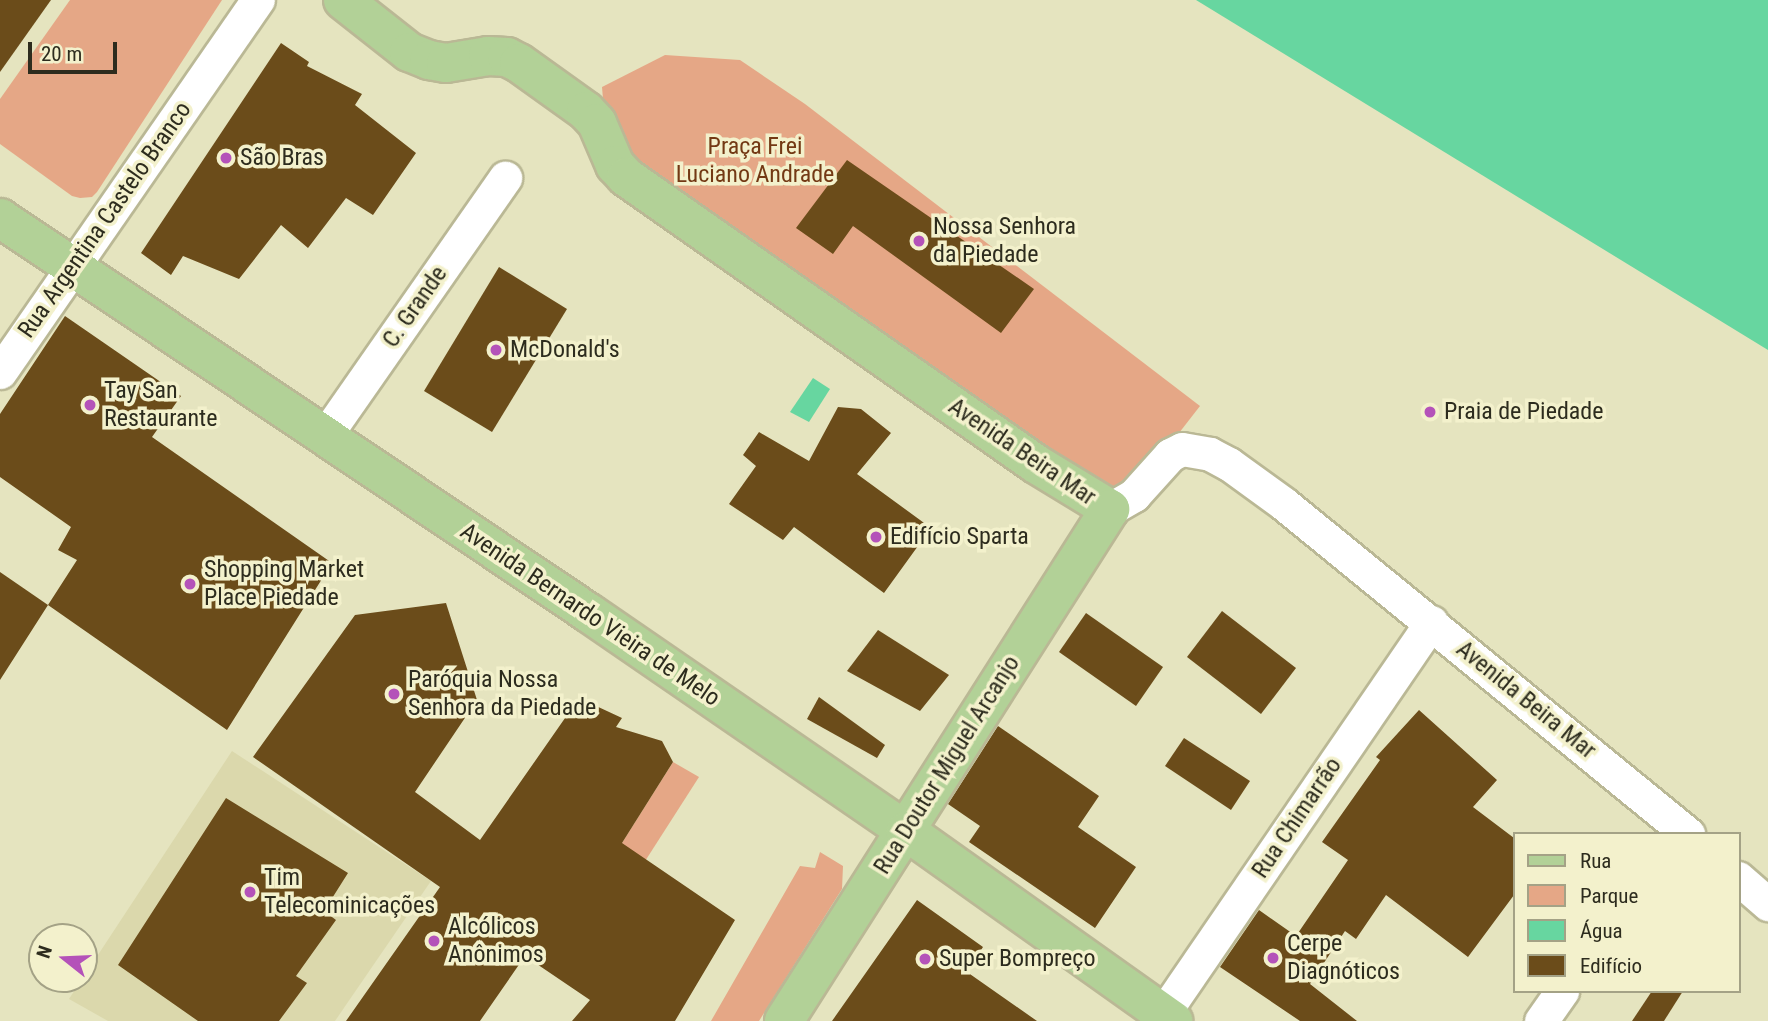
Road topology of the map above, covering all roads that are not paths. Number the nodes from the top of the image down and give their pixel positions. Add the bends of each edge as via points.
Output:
1 (258, 0) edge
2 (343, 0) edge
3 (505, 178) dead end
4 (0, 218) edge
5 (72, 267) junction
6 (0, 372) edge
7 (325, 436) junction
8 (1110, 509) junction
9 (1431, 622) junction
10 (1678, 830) edge
11 (906, 831) junction
12 (1740, 879) edge
13 (1768, 904) edge
14 (1561, 993) edge
15 (1168, 1017) edge
16 (784, 1021) edge
17 (1541, 1021) edge

1 - 5 street, Rua Argentina Castelo Branco
2 - 8 main road, Avenida Beira Mar via 409,52 429,60 446,63 488,56 519,63 586,111 626,177 1036,464
3 - 7 street, C. Grande
4 - 5 main road, Avenida Bernardo Vieira de Melo
5 - 6 street, Rua Argentina Castelo Branco
5 - 7 main road, Avenida Bernardo Vieira de Melo
7 - 11 main road, Avenida Bernardo Vieira de Melo
8 - 9 street, Avenida Beira Mar via 1148,483 1170,455 1182,449 1209,454 1284,504
8 - 11 main road, Rua Doutor Miguel Arcanjo
9 - 10 street, Avenida Beira Mar
9 - 15 street, Rua Chimarrão
11 - 15 main road, Avenida Bernardo Vieira de Melo
11 - 16 main road, Rua Doutor Miguel Arcanjo
12 - 13 street
14 - 17 street

